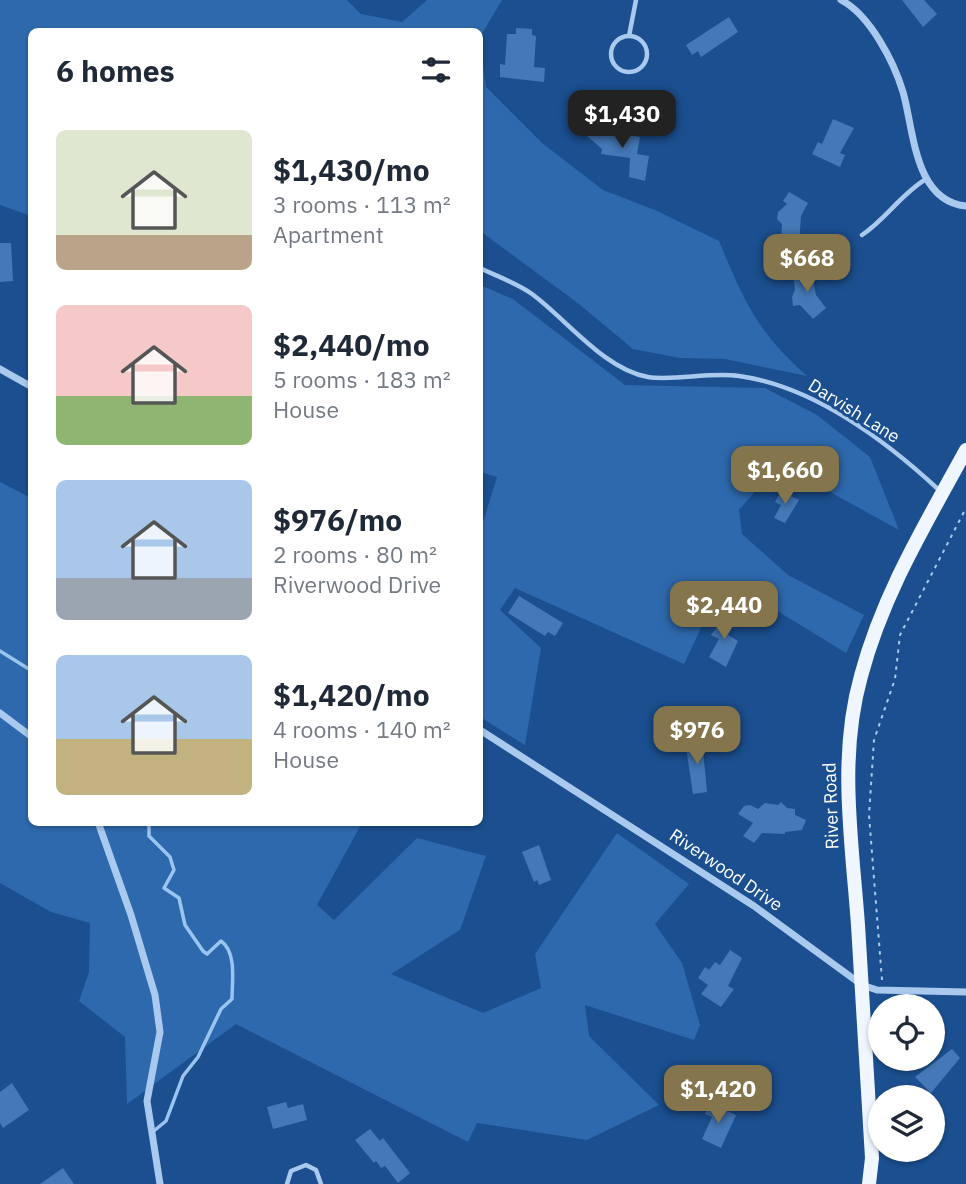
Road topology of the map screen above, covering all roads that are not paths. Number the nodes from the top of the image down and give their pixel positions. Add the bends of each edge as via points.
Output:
1 (636, 0) edge
2 (841, 0) edge
3 (629, 36) junction
4 (926, 178) junction
5 (966, 206) edge
6 (862, 235) dead end
7 (483, 269) edge
8 (0, 369) edge
9 (28, 385) edge
10 (966, 450) edge
11 (942, 493) junction
12 (0, 713) edge
13 (483, 732) edge
14 (28, 734) edge
15 (99, 826) edge
16 (862, 985) junction
17 (966, 992) edge
18 (160, 1184) edge
19 (287, 1184) edge
20 (321, 1184) edge
21 (869, 1184) edge

1 - 3 lane
2 - 4 street via 884,46 902,90
3 - 3 lane via 618,40 611,54 619,69 629,72 643,64 647,54 639,40
4 - 5 street via 955,205
4 - 6 lane via 902,194 878,225
7 - 11 lane, Darvish Lane via 530,292 610,360 648,377 736,376 776,382 811,397 911,465
8 - 9 street
10 - 11 main road, River Road
11 - 16 main road, River Road via 880,614 860,679 851,730 846,786
12 - 14 street
13 - 16 street, Riverwood Drive via 754,906
15 - 18 street via 155,995 160,1032 146,1101
16 - 17 street, Riverwood Drive via 877,990
16 - 21 main road, River Road via 872,1158
19 - 20 lane via 291,1171 306,1165 316,1170

